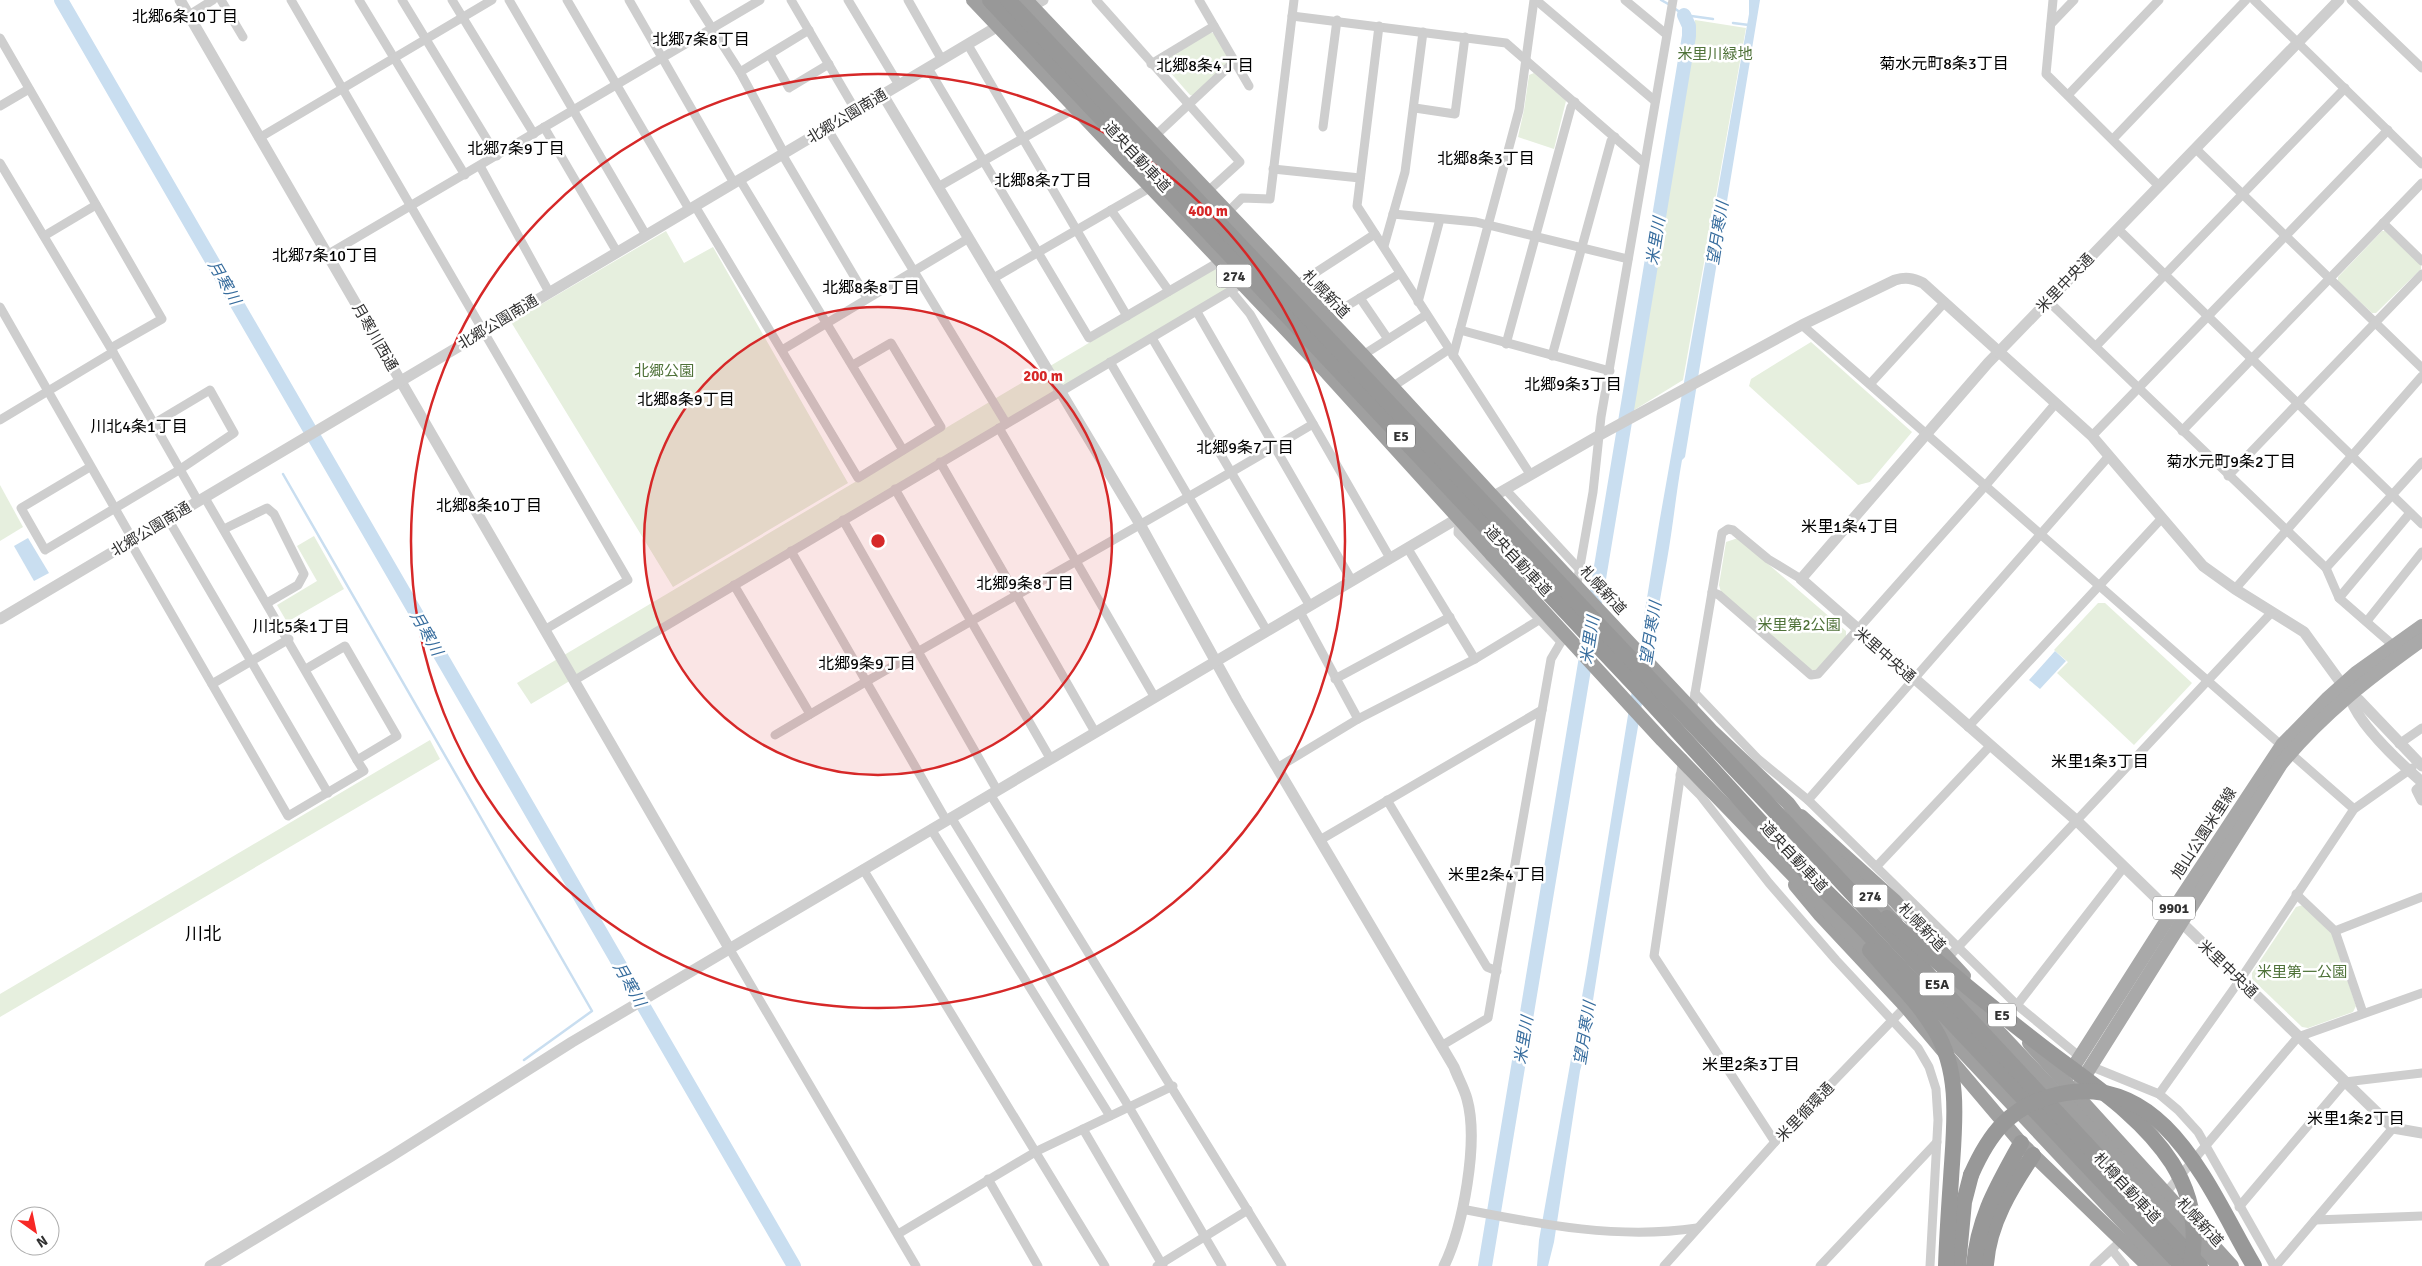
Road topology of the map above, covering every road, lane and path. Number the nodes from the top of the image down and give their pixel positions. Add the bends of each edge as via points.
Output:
1 (180, 0) edge
2 (213, 0) edge
3 (221, 0) edge
4 (291, 0) edge
5 (359, 0) edge
6 (402, 0) edge
7 (452, 0) edge
8 (492, 0) edge
9 (509, 0) edge
10 (567, 0) edge
11 (629, 0) edge
12 (694, 0) edge
13 (760, 0) edge
14 (791, 0) edge
15 (848, 0) edge
16 (908, 0) edge
17 (973, 0) edge
18 (990, 0) edge
19 (1008, 0) edge
20 (1096, 0) edge
21 (1199, 0) edge
22 (1294, 0) edge
23 (1535, 0) edge
24 (1625, 0) edge
25 (1673, 0) edge
26 (2053, 0) edge
27 (2074, 0) edge
28 (2159, 0) edge
29 (2246, 0) edge
30 (2254, 0) edge
31 (2339, 0) edge
32 (2352, 0) edge
33 (1034, 2) edge
34 (188, 14) junction
35 (1292, 16) junction
36 (462, 18) junction
37 (1337, 20) junction
38 (2051, 24) junction
39 (998, 26) junction
40 (1214, 26) junction
41 (1379, 26) junction
42 (711, 28) junction
43 (809, 30) junction
44 (1423, 32) junction
45 (1666, 34) junction
46 (243, 37) dead end
47 (1465, 37) junction
48 (0, 38) edge
49 (425, 39) junction
50 (2299, 43) junction
51 (968, 45) junction
52 (770, 55) junction
53 (393, 58) junction
54 (662, 58) junction
55 (942, 60) junction
56 (1526, 60) junction
57 (1234, 62) junction
58 (829, 64) junction
59 (1150, 64) junction
60 (928, 68) junction
61 (2422, 68) edge
62 (740, 72) junction
63 (616, 85) junction
64 (899, 85) junction
65 (1249, 86) dead end
66 (342, 88) junction
67 (2345, 88) junction
68 (29, 89) junction
69 (883, 95) junction
70 (2068, 95) junction
71 (1655, 101) junction
72 (1574, 102) junction
73 (1188, 105) junction
74 (0, 106) edge
75 (1415, 108) junction
76 (1074, 109) junction
77 (574, 110) junction
78 (856, 111) junction
79 (544, 127) junction
80 (1323, 127) dead end
81 (827, 128) junction
82 (2388, 130) junction
83 (534, 134) junction
84 (1155, 136) junction
85 (1615, 137) junction
86 (259, 138) junction
87 (1023, 139) junction
88 (2113, 140) junction
89 (2196, 149) junction
90 (783, 154) junction
91 (497, 156) junction
92 (984, 162) junction
93 (0, 163) edge
94 (1644, 163) junction
95 (2422, 164) edge
96 (480, 166) junction
97 (1273, 169) junction
98 (465, 175) junction
99 (1360, 178) junction
100 (737, 181) junction
101 (2422, 183) edge
102 (2159, 186) junction
103 (938, 187) junction
104 (1151, 187) junction
105 (1207, 192) junction
106 (2242, 194) junction
107 (96, 205) junction
108 (412, 206) junction
109 (692, 208) junction
110 (1111, 210) junction
111 (1227, 213) junction
112 (1393, 214) junction
113 (1440, 219) junction
114 (2384, 223) junction
115 (1488, 225) junction
116 (2118, 229) junction
117 (1076, 230) junction
118 (646, 234) junction
119 (1375, 234) junction
120 (44, 236) junction
121 (2287, 236) junction
122 (1535, 237) junction
123 (968, 238) junction
124 (1384, 246) junction
125 (1582, 249) junction
126 (617, 252) junction
127 (1037, 252) junction
128 (327, 255) junction
129 (1628, 260) junction
130 (2422, 261) edge
131 (1219, 262) junction
132 (912, 271) junction
133 (1399, 274) junction
134 (2166, 274) junction
135 (2422, 274) edge
136 (992, 278) junction
137 (2330, 278) junction
138 (1295, 286) junction
139 (1237, 288) junction
140 (1169, 291) junction
141 (549, 292) junction
142 (867, 298) junction
143 (1360, 298) junction
144 (2048, 301) junction
145 (1418, 302) junction
146 (1945, 302) junction
147 (0, 307) edge
148 (1342, 310) dead end
149 (1197, 312) junction
150 (1426, 314) junction
151 (1127, 316) junction
152 (2209, 317) junction
153 (828, 322) junction
154 (2375, 322) junction
155 (1802, 325) junction
156 (1460, 330) junction
157 (482, 331) junction
158 (1152, 338) junction
159 (1388, 339) junction
160 (1506, 344) junction
161 (2096, 346) junction
162 (112, 350) junction
163 (782, 350) junction
164 (1999, 352) junction
165 (1450, 353) junction
166 (1363, 355) junction
167 (1552, 356) junction
168 (2253, 360) junction
169 (1110, 362) junction
170 (853, 365) junction
171 (2422, 368) edge
172 (1610, 371) junction
173 (2422, 376) edge
174 (400, 380) junction
175 (1871, 383) junction
176 (1392, 387) junction
177 (2139, 388) junction
178 (47, 392) junction
179 (1060, 392) junction
180 (2056, 403) junction
181 (2297, 404) junction
182 (0, 420) edge
183 (153, 424) junction
184 (1313, 424) junction
185 (1002, 426) junction
186 (2182, 431) junction
187 (1603, 433) junction
188 (1927, 433) junction
189 (2092, 436) junction
190 (1275, 447) junction
191 (903, 450) junction
192 (2109, 456) junction
193 (2352, 456) junction
194 (940, 462) junction
195 (2422, 462) edge
196 (90, 467) junction
197 (179, 470) junction
198 (1231, 472) junction
199 (1530, 474) junction
200 (2228, 476) junction
201 (1986, 485) junction
202 (895, 489) junction
203 (1499, 493) junction
204 (2392, 495) junction
205 (1189, 497) junction
206 (201, 499) junction
207 (115, 509) junction
208 (2410, 513) junction
209 (1459, 517) junction
210 (2162, 518) junction
211 (168, 519) junction
212 (843, 520) junction
213 (2422, 524) edge
214 (1141, 526) junction
215 (224, 529) junction
216 (2285, 530) junction
217 (2040, 533) junction
218 (132, 541) junction
219 (1408, 549) junction
220 (791, 551) junction
221 (2422, 552) edge
222 (1390, 558) junction
223 (1078, 562) junction
224 (2326, 568) junction
225 (1580, 571) junction
226 (1801, 579) junction
227 (1352, 581) junction
228 (734, 585) junction
229 (2101, 585) junction
230 (2235, 589) junction
231 (1712, 592) junction
232 (1018, 594) junction
233 (2339, 598) junction
234 (267, 602) junction
235 (1305, 609) junction
236 (2272, 612) junction
237 (1450, 617) junction
238 (0, 620) edge
239 (972, 620) junction
240 (1539, 620) junction
241 (2367, 621) junction
242 (2422, 626) edge
243 (546, 629) junction
244 (1267, 631) junction
245 (1858, 631) junction
246 (289, 639) junction
247 (2422, 640) edge
248 (1561, 642) junction
249 (2394, 646) junction
250 (919, 651) junction
251 (1216, 659) junction
252 (1475, 659) junction
253 (251, 662) junction
254 (306, 669) junction
255 (573, 677) junction
256 (1335, 679) junction
257 (1914, 679) junction
258 (866, 681) junction
259 (2208, 681) junction
260 (212, 684) junction
261 (2346, 690) junction
262 (1695, 693) junction
263 (1154, 696) junction
264 (1542, 710) junction
265 (810, 714) junction
266 (1358, 719) junction
267 (1968, 727) junction
268 (2422, 728) edge
269 (1095, 732) junction
270 (775, 735) dead end
271 (2399, 744) junction
272 (1990, 746) junction
273 (2286, 749) junction
274 (1050, 758) junction
275 (358, 760) junction
276 (2421, 764) edge
277 (1277, 768) junction
278 (2409, 770) junction
279 (1680, 775) junction
280 (2422, 784) edge
281 (994, 792) junction
282 (328, 793) junction
283 (1387, 800) junction
284 (1808, 800) junction
285 (2422, 800) edge
286 (1788, 804) junction
287 (2354, 809) junction
288 (948, 819) junction
289 (2077, 821) junction
290 (931, 829) junction
291 (1320, 840) junction
292 (1758, 840) junction
293 (1820, 859) junction
294 (1877, 866) junction
295 (2124, 867) junction
296 (863, 869) junction
297 (1809, 875) junction
298 (2296, 894) junction
299 (2422, 897) edge
300 (2176, 917) junction
301 (2335, 931) junction
302 (1960, 947) junction
303 (729, 948) junction
304 (1947, 958) junction
305 (1497, 971) junction
306 (2240, 980) junction
307 (2422, 993) edge
308 (2018, 1005) junction
309 (1906, 1006) junction
310 (2363, 1013) junction
311 (1891, 1021) junction
312 (2298, 1037) junction
313 (1441, 1046) junction
314 (2085, 1061) junction
315 (2422, 1073) edge
316 (2065, 1081) junction
317 (2345, 1082) junction
318 (1173, 1086) junction
319 (2074, 1093) junction
320 (2159, 1094) junction
321 (1129, 1107) junction
322 (1110, 1116) junction
323 (2050, 1116) junction
324 (2393, 1128) junction
325 (1083, 1129) junction
326 (2422, 1133) edge
327 (1775, 1142) junction
328 (1937, 1142) junction
329 (2021, 1143) junction
330 (2206, 1146) junction
331 (1037, 1151) junction
332 (2033, 1155) junction
333 (988, 1179) junction
334 (2165, 1193) junction
335 (2239, 1207) junction
336 (1462, 1209) junction
337 (1248, 1210) junction
338 (2422, 1216) edge
339 (2315, 1220) junction
340 (1697, 1228) junction
341 (898, 1234) junction
342 (1206, 1236) junction
343 (2117, 1245) junction
344 (1160, 1265) edge
345 (210, 1266) edge
346 (916, 1266) edge
347 (1038, 1266) edge
348 (1105, 1266) edge
349 (1222, 1266) edge
350 (1282, 1266) edge
351 (1444, 1266) edge
352 (1664, 1266) edge
353 (1820, 1266) edge
354 (1930, 1266) edge
355 (1946, 1266) edge
356 (1958, 1266) edge
357 (1974, 1266) edge
358 (1986, 1266) edge
359 (2094, 1266) edge
360 (2125, 1266) edge
361 (2148, 1266) edge
362 (2164, 1266) edge
363 (2182, 1266) edge
364 (2191, 1266) edge
365 (2200, 1266) edge
366 (2219, 1266) edge
367 (2232, 1266) edge
368 (2254, 1266) edge
369 (2275, 1266) edge

1 - 34 street, 月寒川西通
2 - 34 street
3 - 46 street
4 - 66 street
5 - 53 street
6 - 49 street
7 - 36 street
8 - 36 street
9 - 77 street
10 - 63 street
11 - 54 street
12 - 42 street
13 - 42 street
14 - 43 street
15 - 64 street
16 - 55 street
17 - 39 highway, 274
18 - 297 highway, 道央自動車道 / E5, bridge via 1642,692
19 - 293 highway, 道央自動車道 / E5, bridge
20 - 59 street
21 - 40 street
22 - 35 street
23 - 56 street
23 - 71 street
24 - 45 street
25 - 45 street
26 - 38 street
27 - 38 street
28 - 70 street
29 - 88 street
30 - 50 street
31 - 50 street, 米里中央通
32 - 61 street
33 - 39 street, 北郷公園南通
33 - 84 highway, 札幌新道 / 274
34 - 86 street, 月寒川西通
35 - 37 street
35 - 97 street
36 - 49 street
36 - 83 street
37 - 41 street
37 - 80 street
38 - 70 street via 2046,74
39 - 51 street, 北郷公園南通
39 - 76 highway, 274
40 - 57 street
40 - 59 street
41 - 44 street
41 - 99 street
42 - 54 street
42 - 62 street
43 - 52 street
43 - 58 street
44 - 47 street
44 - 75 street
45 - 71 street
47 - 56 street via 1506,43
47 - 75 street via 1454,114
48 - 68 street
49 - 53 street
49 - 91 street
50 - 67 street
50 - 89 street, 米里中央通
51 - 55 street, 北郷公園南通
51 - 87 street
52 - 58 street via 789,88
52 - 62 street
53 - 66 street
53 - 98 street
54 - 63 street
54 - 100 street
55 - 60 street, 北郷公園南通
56 - 72 street
56 - 115 street via 1519,110
57 - 65 street
57 - 73 street
58 - 78 street
59 - 73 street
60 - 64 street, 北郷公園南通
60 - 92 street
62 - 90 street
63 - 77 street
63 - 109 street
64 - 69 street, 北郷公園南通
66 - 86 street
66 - 108 street
67 - 82 street
67 - 106 street
68 - 74 street
68 - 107 street
69 - 78 street, 北郷公園南通
69 - 103 street
70 - 88 street
71 - 94 street
72 - 85 street
72 - 122 street
73 - 84 street
73 - 105 street via 1240,162
75 - 112 street via 1405,172
76 - 87 street
76 - 104 highway, 274
77 - 79 street
77 - 118 street
78 - 81 street, 北郷公園南通
79 - 83 street
79 - 126 street
81 - 90 street, 北郷公園南通
81 - 132 street
82 - 95 street
82 - 121 street
83 - 91 street
84 - 105 highway, 札幌新道 / 274
85 - 94 street
85 - 125 street
86 - 128 street, 月寒川西通
87 - 92 street
87 - 117 street
88 - 102 street
89 - 102 street, 米里中央通
89 - 106 street
90 - 100 street, 北郷公園南通
90 - 142 street
91 - 96 street
92 - 103 street
92 - 127 street
93 - 120 street
94 - 129 street
96 - 98 street
96 - 141 street
97 - 99 street
97 - 111 street via 1270,199 1242,198
98 - 108 street
99 - 119 street via 1357,206
100 - 109 street, 北郷公園南通
100 - 153 street
101 - 114 street
102 - 116 street, 米里中央通
103 - 123 street
104 - 110 street
104 - 131 highway, 274
105 - 111 highway, 札幌新道 / 274
106 - 121 street
106 - 134 street
107 - 120 street
107 - 162 street via 162,319
108 - 128 street
108 - 157 street
109 - 118 street, 北郷公園南通
109 - 163 street
110 - 117 street
110 - 140 street
111 - 138 highway, 札幌新道 / 274
112 - 113 street
112 - 124 street
113 - 115 street
113 - 145 street
114 - 130 street
114 - 137 street
115 - 122 street
115 - 156 street
116 - 134 street
116 - 144 street, 米里中央通
117 - 127 street
117 - 151 street
118 - 126 street, 北郷公園南通
119 - 124 street
119 - 138 street
120 - 162 street
121 - 137 street
121 - 152 street
122 - 125 street
122 - 160 street
123 - 132 street
123 - 136 street
124 - 133 street
125 - 129 street
125 - 167 street
126 - 141 street, 北郷公園南通
127 - 136 street
127 - 151 street via 1088,338
128 - 174 street, 月寒川西通
129 - 172 street
131 - 139 highway, 274
131 - 140 street
132 - 142 street
132 - 185 street
133 - 143 street
133 - 145 street
134 - 152 street
134 - 161 street
135 - 154 street
136 - 179 street
137 - 154 street
137 - 168 street
138 - 166 highway, 札幌新道 / 274
139 - 149 street
139 - 184 street
139 - 209 highway, 274
140 - 151 street
141 - 157 street, 北郷公園南通
142 - 153 street
143 - 148 street
143 - 159 street
144 - 161 street
144 - 164 street, 米里中央通
145 - 150 street
146 - 155 street via 1923,282 1906,277
146 - 164 street
146 - 175 street
147 - 178 street
149 - 158 street
149 - 190 street
150 - 159 street
150 - 165 street
152 - 168 street
152 - 177 street
153 - 163 street
153 - 170 street
154 - 171 street
154 - 181 street
155 - 175 street
155 - 187 street
156 - 160 street
156 - 165 street
157 - 174 street, 北郷公園南通
157 - 243 street via 628,580
158 - 169 street
158 - 198 street
159 - 166 street
160 - 167 street
161 - 177 street
162 - 178 street
162 - 183 street
163 - 191 street via 858,478
164 - 180 street
164 - 188 street, 米里中央通
165 - 176 street
165 - 199 street
166 - 176 highway, 札幌新道 / 274
167 - 172 street
168 - 181 street
168 - 186 street
169 - 179 street
169 - 205 street
170 - 191 street
170 - 191 street via 891,343 936,419 941,428
172 - 187 street
173 - 193 street
174 - 206 street, 北郷公園南通
174 - 243 street, 月寒川西通
175 - 188 street
176 - 203 highway, 札幌新道 / 274
177 - 186 street
177 - 189 street
178 - 182 street
178 - 196 street
179 - 185 street
179 - 214 street
180 - 189 street
180 - 201 street
181 - 193 street
181 - 200 street
183 - 197 street
183 - 197 street via 210,390 234,433
184 - 190 street
184 - 222 street
185 - 194 street
185 - 223 street
186 - 200 street
187 - 199 street
187 - 225 street
188 - 201 street
188 - 226 street, 米里中央通
189 - 192 street
190 - 198 street
190 - 227 street
192 - 210 street
192 - 217 street
193 - 204 street
193 - 216 street
194 - 202 street
194 - 232 street
195 - 204 street
196 - 207 street
196 - 207 street via 21,508 45,550
197 - 206 street
197 - 207 street
198 - 205 street
198 - 235 street
199 - 203 street
200 - 216 street
201 - 217 street
201 - 245 street
202 - 212 street
202 - 239 street
203 - 209 street
203 - 225 street
203 - 286 highway, 札幌新道 / 274, bridge via 1520,526 1711,730
204 - 208 street
204 - 224 street
205 - 214 street
205 - 244 street
206 - 211 street, 北郷公園南通
206 - 215 street
207 - 218 street
208 - 213 street
208 - 233 street
209 - 219 street
209 - 240 street via 1458,533
209 - 292 highway, 274, bridge via 1662,740
210 - 229 street
210 - 230 street via 2203,566
211 - 218 street, 北郷公園南通
211 - 253 street
212 - 220 street
212 - 250 street
214 - 223 street
214 - 251 street
215 - 234 street
215 - 234 street via 267,508 274,514 304,574 298,585
216 - 224 street
216 - 230 street
217 - 229 street
217 - 257 street
218 - 238 street, 北郷公園南通
218 - 260 street
219 - 222 street
219 - 237 street
220 - 228 street
220 - 258 street
221 - 241 street
222 - 227 street
223 - 232 street
223 - 263 street
224 - 233 street
225 - 248 street
226 - 231 street via 1728,529 1722,534
226 - 245 street, 米里中央通
227 - 235 street
228 - 255 street
228 - 265 street
229 - 259 street
229 - 267 street
230 - 236 street
231 - 245 street via 1811,675 1818,674
231 - 262 street
232 - 239 street
232 - 269 street
233 - 241 street
234 - 246 street
235 - 244 street
235 - 256 street
236 - 259 street, 米里循環通
236 - 261 street via 2304,632
237 - 252 street
237 - 256 street
239 - 250 street
239 - 274 street
240 - 248 street
240 - 252 street
241 - 249 street
242 - 249 main road, 旭山公園米里線 / 9901
243 - 255 street, 月寒川西通
244 - 251 street
245 - 257 street, 米里中央通
246 - 253 street
246 - 254 street
247 - 261 main road, 旭山公園米里線 / 9901
248 - 264 street via 1551,659
249 - 261 main road, 旭山公園米里線 / 9901
250 - 258 street
250 - 281 street
251 - 263 street
251 - 277 street
252 - 266 street
253 - 260 street
253 - 282 street
254 - 275 street
254 - 275 street via 346,646 397,736
255 - 303 street, 月寒川西通
256 - 266 street
257 - 267 street, 米里中央通
257 - 284 street
258 - 265 street
258 - 288 street
259 - 273 street
259 - 289 street, 米里循環通
260 - 282 street via 288,816
261 - 271 street
261 - 273 main road, 旭山公園米里線 / 9901 via 2312,727
261 - 278 street via 2352,706
262 - 279 street
262 - 284 street via 1758,759
263 - 269 street
264 - 283 street
264 - 305 street
265 - 270 street
266 - 277 street
267 - 272 street, 米里中央通
268 - 271 street
269 - 274 street
271 - 276 street
272 - 289 street, 米里中央通
272 - 294 street
273 - 287 street
273 - 300 main road, 旭山公園米里線 / 9901
274 - 281 street
275 - 282 street via 364,771
276 - 278 street
277 - 291 street
278 - 280 street
278 - 287 street
279 - 311 street via 1769,883
279 - 327 street via 1654,956
280 - 285 street via 2417,790
281 - 288 street
281 - 318 street
283 - 291 street
283 - 305 street via 1487,967
284 - 294 street
286 - 304 highway, bridge via 1895,901
286 - 366 highway, 札幌新道 / 274, bridge via 1811,834
287 - 298 street
288 - 290 street
288 - 321 street
289 - 295 street, 米里中央通
289 - 302 street, 米里循環通
290 - 296 street
290 - 322 street
291 - 313 street
292 - 309 highway, bridge via 1820,915
292 - 362 highway, 274, bridge via 1947,1034
293 - 323 highway, 道央自動車道 / E5A, bridge
293 - 364 highway, E5, bridge via 1931,957 2124,1110 2149,1134 2172,1163 2188,1196 2195,1228
294 - 302 street
295 - 300 street, 米里中央通
295 - 308 street
296 - 303 street
296 - 331 street
297 - 323 highway, 道央自動車道 / E5A, bridge
297 - 355 highway, E5, bridge via 1928,1019 1944,1048 1954,1104
298 - 301 street
298 - 306 street
299 - 301 street
300 - 306 street, 米里中央通
300 - 314 main road, 旭山公園米里線 / 9901
301 - 310 street
302 - 304 street, 米里循環通
302 - 308 street
303 - 341 street
303 - 345 street
304 - 309 street, 米里循環通
304 - 316 highway
305 - 313 street via 1488,1018
306 - 312 street, 米里中央通
306 - 320 street
307 - 310 street
308 - 314 street
309 - 311 street, 米里循環通
309 - 329 highway
310 - 312 street
311 - 327 street, 米里循環通
311 - 328 street via 1918,1048 1929,1067 1936,1089
312 - 317 street, 米里中央通
312 - 330 street
313 - 336 street via 1454,1067 1467,1100 1471,1132
314 - 316 main road, 旭山公園米里線 / 9901
314 - 319 main road, 旭山公園米里線 / 9901
314 - 320 street
315 - 317 street
316 - 319 highway
316 - 329 main road, 旭山公園米里線 / 9901
317 - 324 street, 米里中央通
317 - 335 street
318 - 321 street
318 - 337 street
319 - 332 main road, 旭山公園米里線 / 9901
319 - 334 highway
320 - 330 street via 2198,1132
321 - 322 street
321 - 342 street
322 - 325 street
323 - 363 highway, 札樽自動車道 / E5A, bridge
323 - 365 highway, 札樽自動車道 / E5A, bridge
324 - 326 street
324 - 339 street
325 - 331 street
325 - 344 street
327 - 340 street, 米里循環通
328 - 353 street
328 - 354 street
329 - 332 highway
329 - 357 highway via 2000,1179 1981,1223
330 - 334 street
330 - 335 street
331 - 333 street
331 - 348 street
332 - 343 highway
332 - 358 highway via 2013,1185 1994,1224
333 - 341 street
333 - 347 street
334 - 343 street
334 - 367 highway
335 - 369 street
336 - 340 street via 1578,1229 1629,1234
336 - 351 street
337 - 342 street
337 - 350 street
338 - 339 street
339 - 369 street
340 - 352 street, 米里循環通
341 - 346 street
342 - 344 street
342 - 349 street
343 - 359 street
343 - 360 street
343 - 361 highway
356 - 368 highway, bridge via 1964,1202 1983,1149 1995,1131 2017,1112 2039,1100 2086,1091 2115,1096 2136,1105 2154,1116 2173,1135 2191,1156

